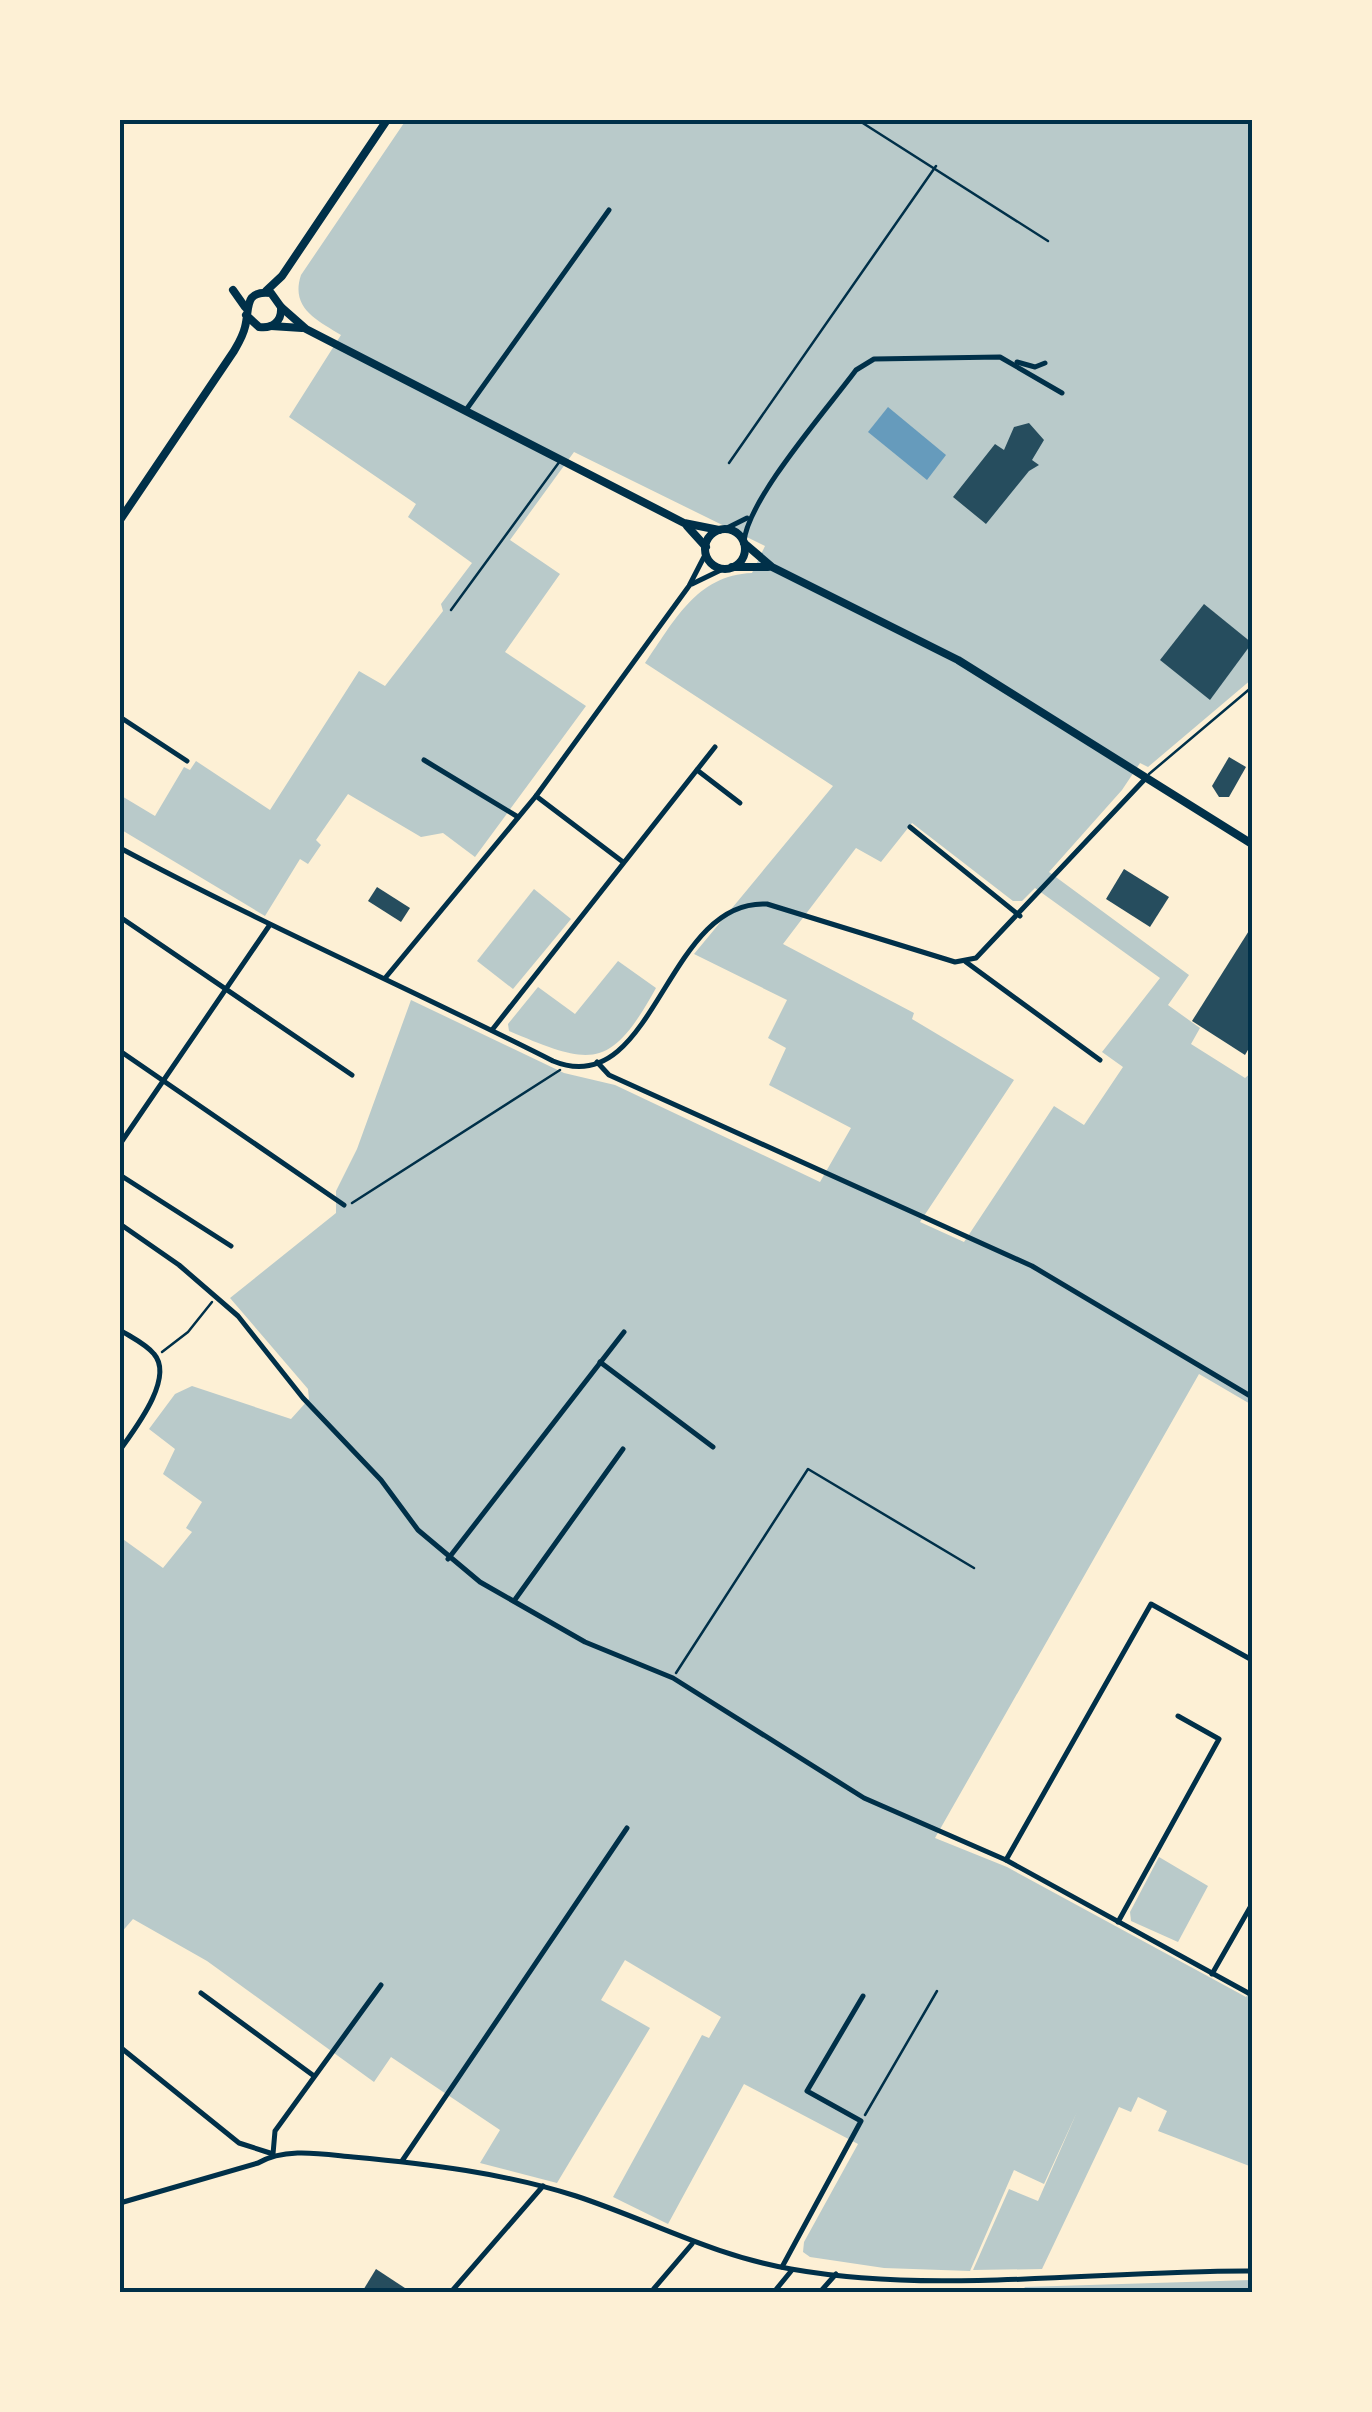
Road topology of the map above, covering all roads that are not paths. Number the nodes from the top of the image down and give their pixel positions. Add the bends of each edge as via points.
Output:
1 (387, 120) edge
2 (609, 210) dead end
3 (282, 276) junction
4 (265, 292) junction
5 (254, 295) junction
6 (280, 304) junction
7 (246, 312) junction
8 (268, 327) junction
9 (306, 328) junction
10 (234, 351) junction
11 (1009, 360) junction
12 (1046, 364) dead end
13 (1062, 393) dead end
14 (466, 410) junction
15 (561, 460) junction
16 (749, 516) junction
17 (120, 520) edge
18 (684, 524) junction
19 (722, 530) junction
20 (744, 543) junction
21 (706, 550) junction
22 (772, 567) junction
23 (728, 568) junction
24 (689, 586) junction
25 (450, 610) dead end
26 (1252, 688) edge
27 (120, 717) edge
28 (715, 748) dead end
29 (424, 760) dead end
30 (188, 761) dead end
31 (698, 770) junction
32 (1143, 778) junction
33 (536, 796) junction
34 (740, 804) dead end
35 (518, 818) junction
36 (910, 827) dead end
37 (1252, 844) edge
38 (120, 848) edge
39 (622, 862) junction
40 (1020, 916) junction
41 (120, 917) edge
42 (269, 926) junction
43 (966, 962) junction
44 (386, 977) junction
45 (225, 990) junction
46 (492, 1030) junction
47 (120, 1051) edge
48 (1100, 1060) dead end
49 (597, 1062) junction
50 (352, 1075) dead end
51 (166, 1080) junction
52 (120, 1144) edge
53 (120, 1175) edge
54 (344, 1204) road end
55 (120, 1224) edge
56 (232, 1246) dead end
57 (120, 1330) edge
58 (624, 1332) dead end
59 (600, 1362) junction
60 (1252, 1397) edge
61 (713, 1446) dead end
62 (622, 1449) dead end
63 (120, 1450) edge
64 (448, 1558) junction
65 (513, 1602) junction
66 (1252, 1660) edge
67 (1178, 1716) dead end
68 (628, 1828) dead end
69 (1006, 1860) junction
70 (1252, 1904) edge
71 (1118, 1922) junction
72 (1212, 1974) junction
73 (381, 1985) dead end
74 (201, 1993) dead end
75 (1252, 1995) edge
76 (863, 1996) dead end
77 (120, 2048) edge
78 (314, 2076) junction
79 (273, 2154) junction
80 (402, 2162) junction
81 (543, 2186) junction
82 (120, 2203) edge
83 (692, 2244) junction
84 (782, 2267) junction
85 (792, 2270) junction
86 (1252, 2270) edge
87 (836, 2274) junction
88 (451, 2292) edge
89 (651, 2292) edge
90 (774, 2292) edge
91 (820, 2292) edge

1 - 3 street
2 - 14 street
3 - 4 street
3 - 6 street
4 - 5 street
4 - 6 street
5 - 7 street
5 - 7 street via 232,290
6 - 8 street via 280,318
6 - 9 street
7 - 8 street via 254,325
7 - 10 street
8 - 9 street
8 - 10 street
9 - 14 street
10 - 17 street
11 - 12 street
11 - 13 street
11 - 16 street via 874,359 856,370
14 - 15 street
15 - 18 street
15 - 25 lane
16 - 19 street
16 - 20 street
18 - 19 street
18 - 21 street
19 - 20 street
19 - 21 street
20 - 22 street
20 - 23 street via 743,558
21 - 23 street via 710,562
21 - 24 street
22 - 23 street
22 - 32 street via 958,660
23 - 24 street
24 - 33 street
26 - 32 lane
27 - 30 street
28 - 31 street
29 - 35 street
31 - 34 street
31 - 39 street
32 - 37 street
32 - 40 street
33 - 35 street
33 - 39 street
35 - 44 street
36 - 40 street
38 - 42 street
39 - 46 street
40 - 43 street
41 - 45 street
42 - 44 street
42 - 45 street
43 - 48 street
43 - 49 street via 766,904 746,905 701,935 635,1036
44 - 46 street
45 - 50 street
45 - 51 street
46 - 49 street via 566,1066
47 - 51 street
49 - 60 street via 608,1076 1032,1266
51 - 52 street
51 - 54 street
53 - 56 street
55 - 64 street via 211,1290
57 - 63 street via 156,1356 158,1376 151,1406
58 - 59 street
59 - 61 street
59 - 64 street
62 - 65 street
64 - 65 street
65 - 69 street via 585,1642 673,1678 864,1798
66 - 69 street via 1152,1604
67 - 71 street via 1218,1740
68 - 80 street
69 - 71 street
70 - 72 street
71 - 72 street
72 - 75 street
73 - 78 street
74 - 78 street
76 - 84 street via 806,2091 861,2120
77 - 79 street via 239,2143
78 - 79 street via 275,2131
79 - 80 street
79 - 82 street
80 - 81 street
81 - 83 street
81 - 88 street
83 - 84 street
83 - 89 street
84 - 85 street
85 - 87 street
85 - 90 street
86 - 87 street via 937,2280
87 - 91 street

